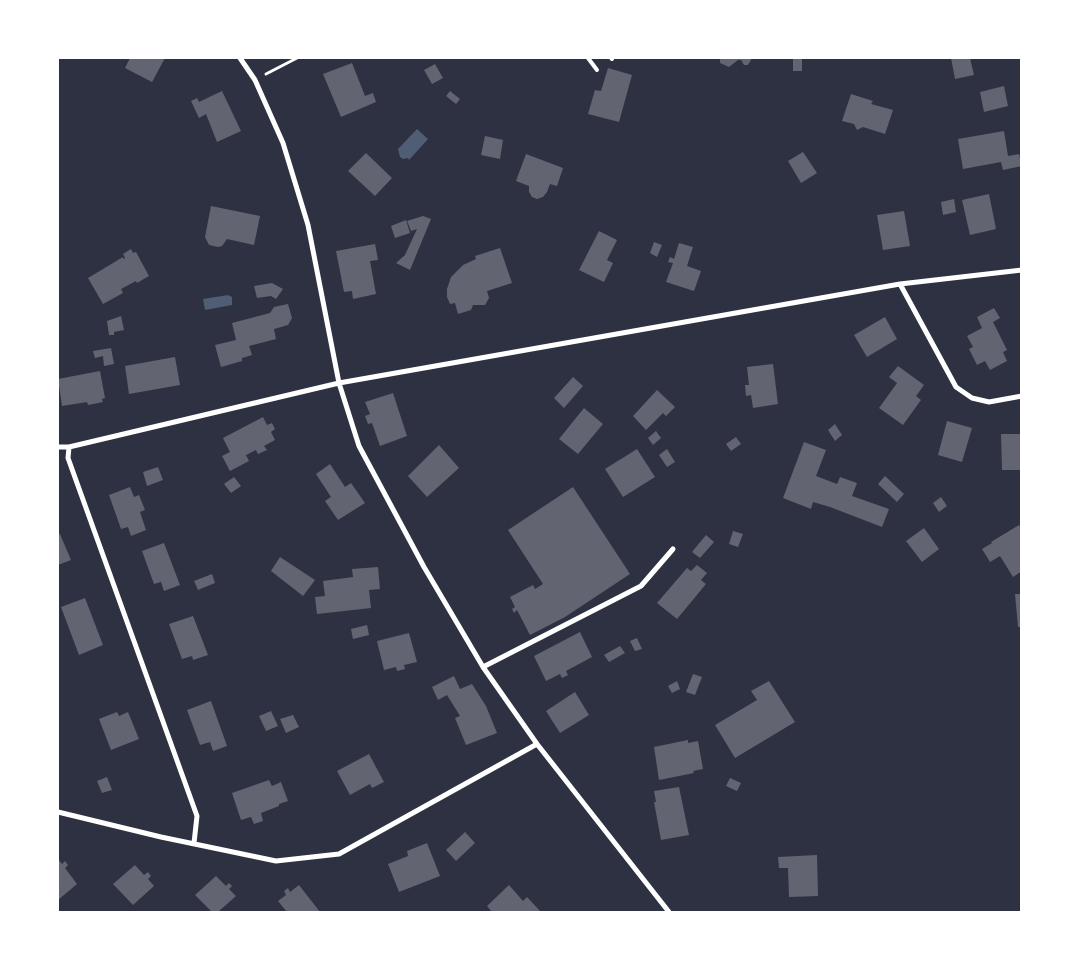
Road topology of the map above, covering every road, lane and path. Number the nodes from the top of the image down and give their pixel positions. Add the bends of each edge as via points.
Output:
1 (240, 58) edge
2 (297, 58) edge
3 (588, 58) edge
4 (597, 70) dead end
5 (255, 80) junction
6 (1022, 270) edge
7 (900, 284) junction
8 (340, 384) junction
9 (1022, 396) edge
10 (58, 447) edge
11 (69, 447) junction
12 (673, 549) dead end
13 (483, 667) junction
14 (537, 744) junction
15 (58, 812) edge
16 (194, 843) junction
17 (669, 912) edge

1 - 5 street
2 - 5 path
3 - 4 lane
5 - 8 street via 283,144 308,225
6 - 7 street
7 - 8 street
7 - 9 street via 956,387 972,398 989,402
8 - 11 street
8 - 13 street via 359,446 424,567
10 - 11 street
11 - 16 street via 68,458 198,816
12 - 13 street via 641,586
13 - 14 street
14 - 16 street via 339,854 276,861
14 - 17 street
15 - 16 street

